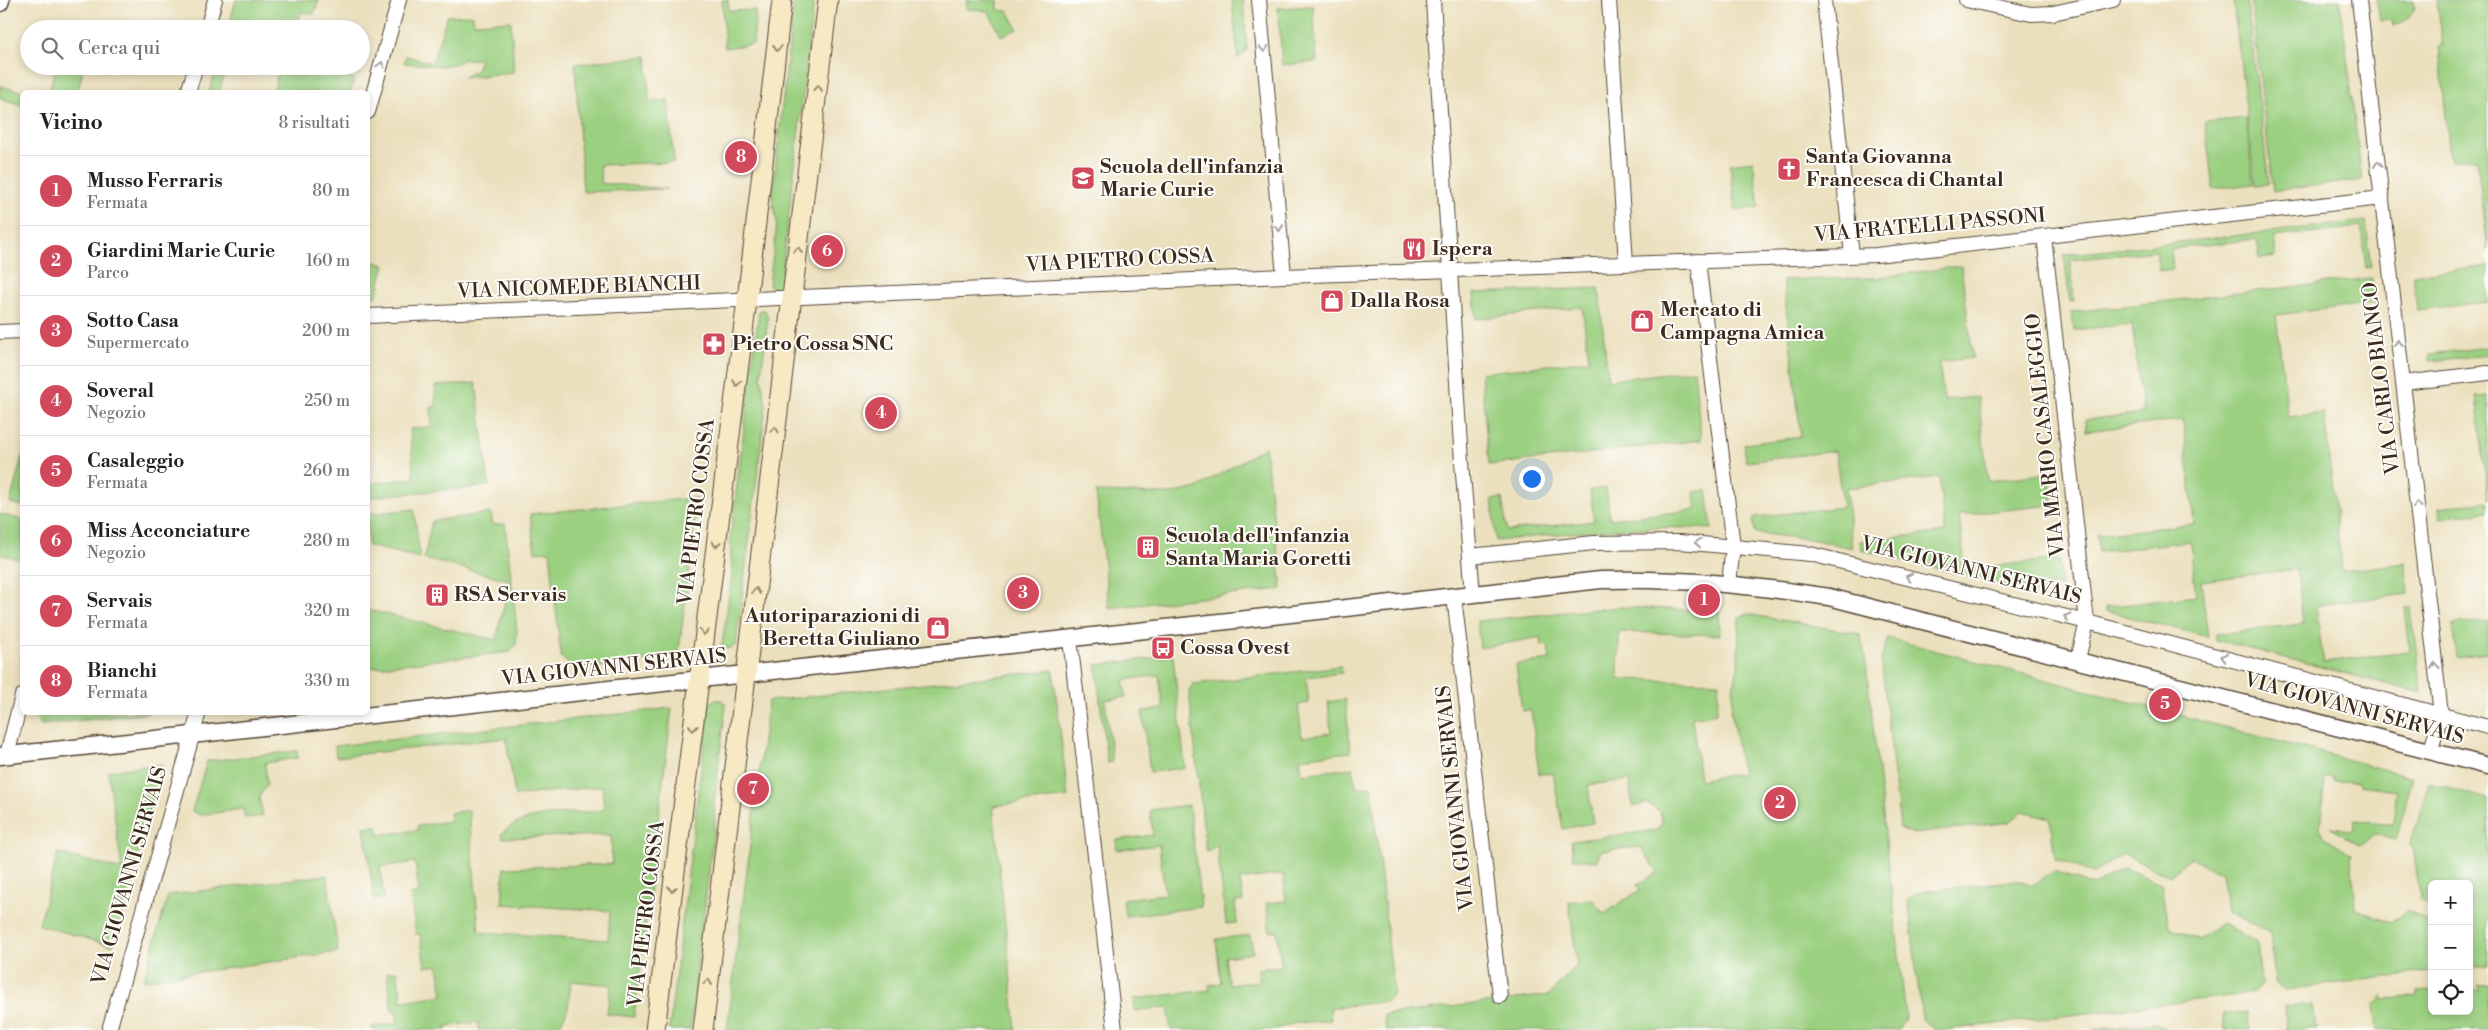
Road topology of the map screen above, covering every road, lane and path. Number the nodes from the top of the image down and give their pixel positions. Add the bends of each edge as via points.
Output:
1 (215, 0) edge
2 (399, 0) edge
3 (782, 0) edge
4 (828, 0) edge
5 (1260, 0) edge
6 (1432, 0) edge
7 (1609, 0) edge
8 (1824, 0) edge
9 (1966, 0) edge
10 (2113, 0) edge
11 (2358, 0) edge
12 (2030, 7) edge
13 (209, 20) edge
14 (193, 75) edge
15 (189, 90) edge
16 (370, 105) edge
17 (2382, 198) junction
18 (2044, 236) junction
19 (1852, 255) junction
20 (1698, 261) junction
21 (1626, 263) junction
22 (1451, 271) junction
23 (1284, 276) junction
24 (792, 298) junction
25 (747, 300) junction
26 (370, 316) edge
27 (20, 331) edge
28 (0, 332) edge
29 (2488, 373) edge
30 (2403, 383) junction
31 (1732, 546) junction
32 (1470, 556) junction
33 (1729, 583) junction
34 (1473, 594) junction
35 (1454, 596) junction
36 (2087, 622) junction
37 (1070, 639) junction
38 (2078, 659) junction
39 (746, 674) junction
40 (699, 680) junction
41 (20, 702) edge
42 (2441, 714) junction
43 (198, 715) edge
44 (2488, 727) edge
45 (193, 734) junction
46 (2431, 750) junction
47 (3, 756) edge
48 (2488, 766) edge
49 (1500, 996) dead end
50 (109, 1030) edge
51 (655, 1030) edge
52 (702, 1030) edge
53 (1115, 1030) edge

1 - 13 street
16 -> 2 street
3 -> 25 main road, VIA PIETRO COSSA
24 -> 4 main road
5 -> 23 street
6 - 22 street
7 - 21 street
8 - 19 street
9 - 12 street
10 - 12 street via 2053,14
17 -> 11 street, VIA CARLO BIANCO
14 - 15 street
17 - 18 street, VIA FRATELLI PASSONI
30 -> 17 street, VIA CARLO BIANCO
18 - 19 street, VIA FRATELLI PASSONI
18 - 36 street, VIA MARIO CASALEGGIO
19 - 20 street, VIA FRATELLI PASSONI
20 - 21 street, VIA FRATELLI PASSONI
20 - 31 street
21 - 22 street, VIA FRATELLI PASSONI
22 - 23 street, VIA PIETRO COSSA
22 - 32 street
23 - 24 street, VIA PIETRO COSSA
24 - 25 street, VIA NICOMEDE BIANCHI
39 -> 24 main road
25 - 26 street, VIA NICOMEDE BIANCHI
25 -> 40 main road, VIA PIETRO COSSA
27 - 28 street
29 - 30 street
42 -> 30 street, VIA CARLO BIANCO
31 -> 32 street, VIA GIOVANNI SERVAIS via 1680,542 1594,543
31 - 33 street
36 -> 31 street, VIA GIOVANNI SERVAIS via 1841,560
32 - 34 street
33 - 34 street, VIA GIOVANNI SERVAIS via 1601,580
33 - 38 street, VIA GIOVANNI SERVAIS via 1829,597
34 - 35 street, VIA GIOVANNI SERVAIS
35 - 37 street, VIA GIOVANNI SERVAIS
35 - 49 street, VIA GIOVANNI SERVAIS
36 - 38 street, VIA MARIO CASALEGGIO
42 -> 36 street, VIA GIOVANNI SERVAIS
37 - 39 street, VIA GIOVANNI SERVAIS
37 - 53 street
38 - 46 street, VIA GIOVANNI SERVAIS
39 - 40 street, VIA GIOVANNI SERVAIS
52 -> 39 main road
40 - 45 street, VIA GIOVANNI SERVAIS
40 -> 51 main road, VIA PIETRO COSSA
41 - 47 street, VIA GIOVANNI SERVAIS
42 - 44 street, VIA GIOVANNI SERVAIS
42 - 46 street, VIA CARLO BIANCO
43 - 45 street
45 - 47 street, VIA GIOVANNI SERVAIS
45 - 50 street, VIA GIOVANNI SERVAIS
46 - 48 street, VIA GIOVANNI SERVAIS

